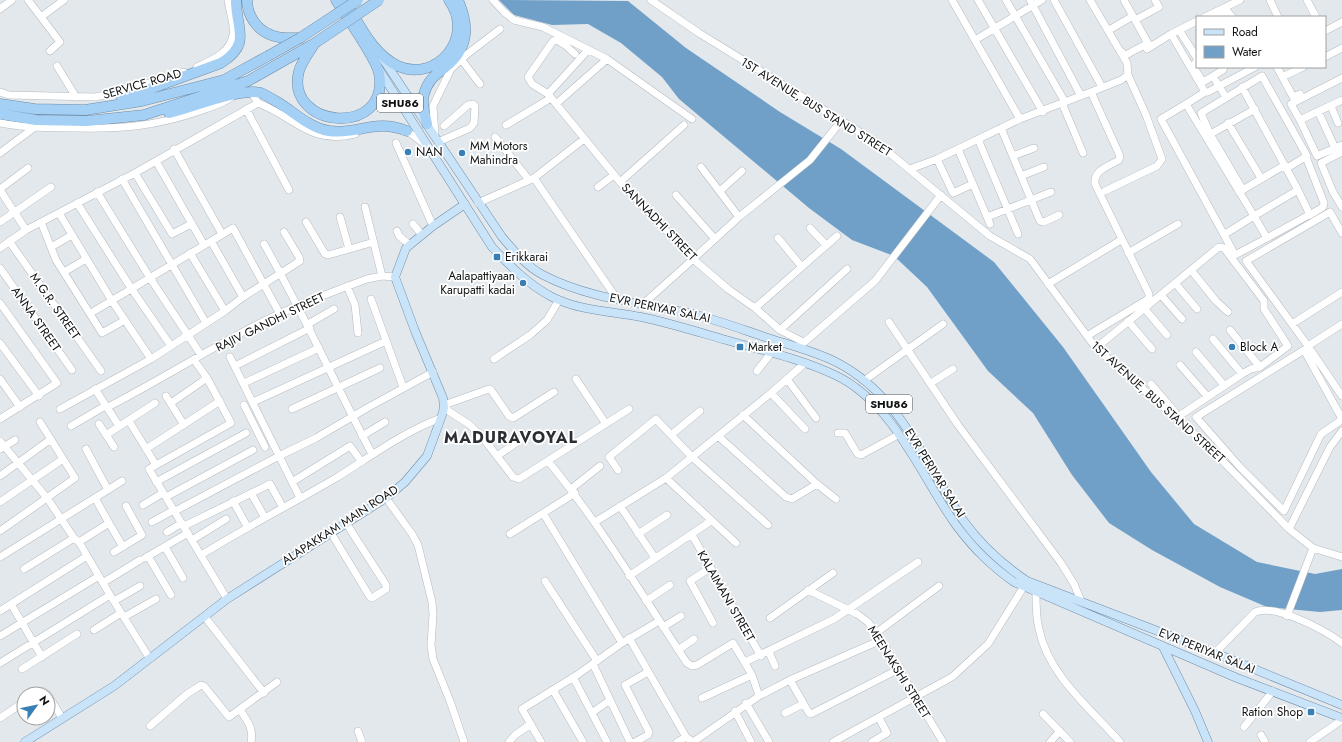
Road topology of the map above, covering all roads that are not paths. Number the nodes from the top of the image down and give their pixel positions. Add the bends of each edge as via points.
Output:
1 (10, 0) edge
2 (28, 0) edge
3 (64, 0) edge
4 (228, 0) edge
5 (236, 0) edge
6 (247, 0) edge
7 (336, 0) edge
8 (344, 0) edge
9 (358, 0) edge
10 (379, 0) edge
11 (449, 0) edge
12 (458, 0) edge
13 (493, 0) edge
14 (651, 0) edge
15 (952, 0) edge
16 (978, 0) edge
17 (1006, 0) edge
18 (1042, 0) edge
19 (1054, 0) edge
20 (1091, 0) edge
21 (1124, 0) edge
22 (1155, 0) edge
23 (1240, 0) edge
24 (1270, 0) edge
25 (1307, 0) edge
26 (1031, 2) edge
27 (1228, 6) junction
28 (0, 9) edge
29 (1015, 15) junction
30 (1207, 16) edge
31 (1220, 16) edge
32 (1232, 16) edge
33 (1233, 16) edge
34 (1278, 16) edge
35 (1315, 16) edge
36 (41, 17) junction
37 (1134, 18) junction
38 (1196, 22) edge
39 (1342, 22) edge
40 (994, 28) junction
41 (500, 29) dead end
42 (1109, 30) junction
43 (1179, 30) junction
44 (1326, 30) edge
45 (1171, 34) junction
46 (300, 38) junction
47 (974, 40) junction
48 (315, 43) junction
49 (1149, 45) junction
50 (1342, 48) edge
51 (50, 50) dead end
52 (376, 50) junction
53 (588, 50) junction
54 (575, 54) dead end
55 (1196, 56) edge
56 (1326, 56) edge
57 (461, 59) junction
58 (607, 59) junction
59 (373, 61) junction
60 (1196, 63) edge
61 (57, 66) dead end
62 (1224, 68) edge
63 (1253, 68) edge
64 (1278, 68) edge
65 (1301, 68) edge
66 (433, 70) junction
67 (1342, 74) edge
68 (1128, 75) junction
69 (1282, 77) junction
70 (1214, 78) dead end
71 (1342, 78) edge
72 (480, 84) dead end
73 (1219, 86) junction
74 (1102, 87) junction
75 (1242, 87) junction
76 (0, 92) edge
77 (1091, 92) junction
78 (1208, 92) dead end
79 (252, 93) junction
80 (236, 94) junction
81 (1224, 94) dead end
82 (1081, 96) junction
83 (76, 97) junction
84 (552, 98) junction
85 (1342, 100) edge
86 (258, 103) junction
87 (1063, 103) junction
88 (0, 104) edge
89 (1186, 104) junction
90 (1331, 106) junction
91 (246, 109) junction
92 (1255, 109) junction
93 (85, 110) junction
94 (1318, 111) junction
95 (1043, 112) junction
96 (144, 115) junction
97 (692, 119) dead end
98 (1020, 119) junction
99 (1300, 120) junction
100 (841, 121) junction
101 (1, 122) edge
102 (1340, 122) edge
103 (1228, 123) junction
104 (427, 124) junction
105 (506, 125) dead end
106 (684, 125) dead end
107 (444, 126) dead end
108 (35, 127) junction
109 (1001, 128) junction
110 (1326, 129) junction
111 (407, 131) junction
112 (1208, 135) junction
113 (495, 137) dead end
114 (437, 139) junction
115 (584, 139) junction
116 (978, 139) junction
117 (396, 143) dead end
118 (426, 145) junction
119 (1342, 145) edge
120 (1034, 148) dead end
121 (1335, 148) junction
122 (174, 149) junction
123 (958, 149) junction
124 (1342, 152) edge
125 (0, 153) edge
126 (1083, 153) dead end
127 (1013, 156) junction
128 (1306, 157) junction
129 (937, 159) junction
130 (156, 161) junction
131 (1286, 166) junction
132 (701, 167) dead end
133 (1044, 167) dead end
134 (28, 168) dead end
135 (910, 169) junction
136 (742, 171) dead end
137 (135, 173) junction
138 (614, 175) junction
139 (1021, 176) junction
140 (1261, 178) junction
141 (122, 179) junction
142 (531, 179) junction
143 (620, 182) junction
144 (973, 184) junction
145 (51, 187) dead end
146 (598, 187) dead end
147 (0, 189) edge
148 (289, 190) dead end
149 (1105, 190) dead end
150 (1298, 190) junction
151 (720, 191) junction
152 (1241, 191) junction
153 (97, 192) junction
154 (1051, 192) dead end
155 (676, 195) dead end
156 (941, 195) junction
157 (1032, 200) junction
158 (77, 203) junction
159 (478, 203) junction
160 (465, 204) junction
161 (365, 207) dead end
162 (1342, 207) edge
163 (1008, 209) junction
164 (15, 212) junction
165 (58, 213) junction
166 (1059, 215) dead end
167 (1310, 215) junction
168 (740, 216) junction
169 (1254, 216) junction
170 (340, 217) dead end
171 (0, 222) edge
172 (41, 222) junction
173 (306, 222) dead end
174 (191, 224) junction
175 (413, 224) dead end
176 (1178, 224) dead end
177 (433, 226) junction
178 (810, 228) dead end
179 (26, 230) junction
180 (396, 231) dead end
181 (284, 232) dead end
182 (1342, 233) edge
183 (222, 234) junction
184 (1018, 234) dead end
185 (1225, 234) junction
186 (72, 235) junction
187 (422, 235) junction
188 (837, 236) dead end
189 (778, 238) dead end
190 (1267, 238) junction
191 (715, 239) junction
192 (1121, 240) junction
193 (9, 241) junction
194 (211, 241) junction
195 (374, 242) junction
196 (264, 244) dead end
197 (204, 245) junction
198 (410, 245) junction
199 (826, 245) junction
200 (51, 247) junction
201 (0, 248) edge
202 (349, 249) junction
203 (190, 253) junction
204 (1128, 253) junction
205 (86, 259) junction
206 (692, 260) junction
207 (171, 264) junction
208 (802, 267) junction
209 (0, 268) edge
210 (847, 269) dead end
211 (1191, 270) junction
212 (64, 272) junction
213 (282, 274) junction
214 (382, 276) junction
215 (395, 277) junction
216 (150, 278) junction
217 (1175, 282) junction
218 (264, 284) junction
219 (1048, 284) junction
220 (347, 286) junction
221 (131, 288) junction
222 (1342, 292) edge
223 (1160, 295) junction
224 (243, 296) junction
225 (371, 299) dead end
226 (617, 299) junction
227 (559, 300) junction
228 (112, 301) junction
229 (0, 303) edge
230 (643, 304) junction
231 (299, 306) junction
232 (656, 307) junction
233 (755, 308) junction
234 (1144, 308) junction
235 (334, 309) dead end
236 (1197, 309) dead end
237 (225, 311) junction
238 (1228, 312) dead end
239 (91, 313) junction
240 (280, 314) junction
241 (125, 320) junction
242 (652, 320) junction
243 (1182, 320) dead end
244 (1128, 321) junction
245 (889, 322) dead end
246 (206, 323) junction
247 (943, 324) dead end
248 (1292, 324) junction
249 (1342, 324) edge
250 (309, 326) junction
251 (780, 330) junction
252 (1230, 330) dead end
253 (358, 333) dead end
254 (187, 335) junction
255 (1167, 335) dead end
256 (1087, 336) junction
257 (1213, 339) dead end
258 (386, 341) junction
259 (0, 343) edge
260 (801, 345) junction
261 (171, 346) junction
262 (1098, 346) junction
263 (1308, 346) junction
264 (319, 348) junction
265 (1152, 349) dead end
266 (908, 350) junction
267 (1196, 352) dead end
268 (771, 353) junction
269 (201, 355) junction
270 (230, 357) dead end
271 (151, 359) junction
272 (494, 359) dead end
273 (194, 360) junction
274 (804, 364) junction
275 (1180, 365) dead end
276 (235, 366) junction
277 (1260, 367) junction
278 (380, 368) dead end
279 (328, 369) junction
280 (953, 369) dead end
281 (72, 370) dead end
282 (758, 371) dead end
283 (433, 372) junction
284 (1128, 372) dead end
285 (1242, 374) junction
286 (103, 377) junction
287 (207, 378) junction
288 (0, 379) edge
289 (576, 379) dead end
290 (787, 380) junction
291 (865, 380) junction
292 (244, 383) junction
293 (931, 383) junction
294 (1151, 384) dead end
295 (1224, 385) junction
296 (338, 388) junction
297 (403, 388) junction
298 (95, 389) junction
299 (554, 392) dead end
300 (771, 393) junction
301 (39, 396) junction
302 (166, 396) dead end
303 (1207, 396) junction
304 (1342, 396) edge
305 (220, 401) junction
306 (253, 402) junction
307 (155, 403) dead end
308 (171, 403) junction
309 (106, 406) junction
310 (244, 406) dead end
311 (444, 406) junction
312 (20, 407) junction
313 (60, 409) dead end
314 (292, 409) dead end
315 (629, 409) dead end
316 (700, 411) dead end
317 (743, 415) junction
318 (1, 416) edge
319 (352, 417) junction
320 (1177, 417) junction
321 (441, 418) junction
322 (816, 418) dead end
323 (129, 420) junction
324 (40, 422) dead end
325 (385, 422) dead end
326 (263, 423) junction
327 (99, 424) dead end
328 (606, 424) junction
329 (184, 425) junction
330 (71, 426) dead end
331 (120, 426) junction
332 (255, 427) junction
333 (805, 429) dead end
334 (1342, 431) edge
335 (246, 433) dead end
336 (838, 433) dead end
337 (529, 434) dead end
338 (106, 435) junction
339 (671, 435) junction
340 (898, 435) junction
341 (362, 436) junction
342 (718, 436) junction
343 (15, 440) dead end
344 (51, 440) junction
345 (1, 446) edge
346 (114, 447) dead end
347 (265, 447) dead end
348 (86, 449) dead end
349 (146, 449) junction
350 (253, 450) dead end
351 (1313, 451) junction
352 (372, 454) junction
353 (279, 456) junction
354 (497, 456) junction
355 (692, 457) junction
356 (1325, 458) junction
357 (63, 459) junction
358 (1309, 459) junction
359 (361, 461) junction
360 (548, 461) junction
361 (19, 463) junction
362 (156, 465) junction
363 (1321, 465) junction
364 (600, 466) dead end
365 (618, 470) dead end
366 (0, 476) edge
367 (666, 478) junction
368 (33, 480) junction
369 (122, 481) dead end
370 (156, 482) junction
371 (292, 482) junction
372 (817, 484) junction
373 (108, 490) junction
374 (573, 491) junction
375 (251, 493) junction
376 (164, 495) junction
377 (47, 498) junction
378 (95, 498) junction
379 (300, 498) junction
380 (386, 498) junction
381 (836, 499) dead end
382 (951, 499) junction
383 (0, 502) edge
384 (233, 502) junction
385 (943, 504) junction
386 (143, 505) dead end
387 (126, 506) dead end
388 (620, 506) junction
389 (283, 508) junction
390 (174, 510) junction
391 (543, 513) junction
392 (667, 515) dead end
393 (265, 518) junction
394 (61, 519) junction
395 (226, 519) dead end
396 (711, 521) junction
397 (152, 522) dead end
398 (595, 522) junction
399 (109, 523) junction
400 (346, 523) junction
401 (183, 524) junction
402 (768, 525) dead end
403 (248, 528) junction
404 (1289, 529) junction
405 (0, 531) edge
406 (167, 532) dead end
407 (188, 533) junction
408 (331, 533) junction
409 (510, 534) dead end
410 (638, 534) junction
411 (692, 535) junction
412 (77, 540) junction
413 (192, 540) junction
414 (736, 543) dead end
415 (165, 546) junction
416 (123, 547) junction
417 (1312, 548) junction
418 (114, 552) dead end
419 (201, 555) junction
420 (87, 556) junction
421 (0, 557) edge
422 (1342, 557) edge
423 (144, 558) junction
424 (655, 558) junction
425 (918, 562) dead end
426 (710, 568) junction
427 (24, 569) dead end
428 (833, 573) dead end
429 (99, 576) junction
430 (629, 576) junction
431 (183, 578) dead end
432 (544, 580) dead end
433 (104, 582) junction
434 (670, 585) dead end
435 (1026, 585) junction
436 (140, 586) dead end
437 (939, 586) dead end
438 (808, 590) junction
439 (1036, 593) junction
440 (171, 595) dead end
441 (112, 598) junction
442 (156, 599) dead end
443 (227, 599) junction
444 (646, 601) junction
445 (1081, 601) junction
446 (11, 604) junction
447 (848, 610) junction
448 (0, 611) edge
449 (123, 615) junction
450 (681, 616) dead end
451 (1287, 616) junction
452 (205, 617) junction
453 (770, 618) dead end
454 (22, 622) junction
455 (714, 623) dead end
456 (661, 624) junction
457 (94, 630) dead end
458 (876, 633) junction
459 (77, 634) dead end
460 (0, 636) edge
461 (629, 638) junction
462 (694, 639) dead end
463 (882, 640) junction
464 (34, 642) junction
465 (622, 643) junction
466 (1342, 643) edge
467 (1163, 647) junction
468 (678, 650) junction
469 (769, 652) junction
470 (1215, 653) junction
471 (761, 656) junction
472 (42, 657) junction
473 (150, 659) junction
474 (595, 662) junction
475 (745, 662) junction
476 (0, 663) edge
477 (1241, 664) junction
478 (775, 666) dead end
479 (22, 669) dead end
480 (899, 669) junction
481 (648, 672) junction
482 (752, 675) junction
483 (573, 678) junction
484 (1237, 678) junction
485 (790, 680) junction
486 (277, 682) dead end
487 (553, 690) junction
488 (1273, 691) junction
489 (264, 693) junction
490 (759, 696) junction
491 (702, 698) dead end
492 (916, 698) junction
493 (610, 700) junction
494 (746, 703) junction
495 (803, 704) junction
496 (1342, 705) edge
497 (16, 707) edge
498 (56, 708) edge
499 (240, 710) junction
500 (735, 711) junction
501 (593, 712) junction
502 (785, 713) dead end
503 (1043, 714) dead end
504 (0, 718) edge
505 (62, 718) junction
506 (879, 718) junction
507 (1342, 719) edge
508 (531, 724) junction
509 (150, 726) dead end
510 (1244, 727) dead end
511 (358, 731) dead end
512 (1060, 731) junction
513 (686, 737) junction
514 (25, 742) edge
515 (251, 742) edge
516 (362, 742) edge
517 (464, 742) edge
518 (509, 742) edge
519 (542, 742) edge
520 (583, 742) edge
521 (607, 742) edge
522 (630, 742) edge
523 (635, 742) edge
524 (677, 742) edge
525 (693, 742) edge
526 (751, 742) edge
527 (769, 742) edge
528 (833, 742) edge
529 (872, 742) edge
530 (942, 742) edge
531 (1050, 742) edge
532 (1070, 742) edge
533 (1120, 742) edge
534 (1208, 742) edge
535 (1310, 742) edge

1 - 28 street
2 - 36 street
3 - 36 street
4 - 83 street, SERVICE ROAD via 233,34 228,48 218,57 193,69 117,93
5 - 93 highway via 241,40 231,57 130,97
6 - 46 highway via 251,16 260,29 271,35
7 - 59 highway, SHU86
8 - 52 highway, SHU86
9 - 46 highway, bridge
10 - 48 highway, bridge
11 - 66 highway via 457,18 458,36 451,51
12 - 66 highway via 466,20 464,42 449,64
13 - 53 street via 514,20 543,27
14 - 100 street, 1ST AVENUE, BUS STAND STREET via 699,33
15 - 47 street
16 - 40 street
17 - 29 street
18 - 26 street
19 - 74 street
20 - 42 street
20 - 68 street via 1127,63
21 - 37 street
22 - 37 street via 1159,7
23 - 27 street
24 - 34 street
25 - 35 street
26 - 29 street
26 - 82 street
27 - 30 street
27 - 33 street
29 - 40 street
29 - 87 street
31 - 32 street via 1228,12
36 - 51 street via 60,43
37 - 42 street
37 - 49 street
38 - 43 street
39 - 44 street
40 - 47 street
40 - 95 street
41 - 57 street
42 - 49 street via 1124,56 1132,56
43 - 45 street
43 - 55 street
45 - 49 street
45 - 89 street via 1205,92
46 - 93 highway, bridge via 217,82 142,102
47 - 98 street
48 - 59 highway via 298,77 305,102 331,119 352,118 365,111 375,101 380,84
48 - 96 highway via 248,81
50 - 56 street
52 - 66 highway via 406,69
52 - 104 main road, SHU86
53 - 58 street
53 - 84 street
54 - 84 street, SANNADHI STREET via 557,40 553,41 528,77 532,84
57 - 72 street
57 - 114 street via 451,69 434,106
58 - 84 street
58 - 97 street
59 - 118 main road, SHU86
60 - 62 street via 1193,66 1202,82
61 - 83 street
63 - 73 street
64 - 69 street
65 - 69 street
66 - 104 highway via 423,95
67 - 69 street via 1295,97
68 - 74 street
68 - 149 street via 1162,159 1157,166
70 - 73 street
71 - 99 street via 1291,102
73 - 78 street
73 - 81 street
74 - 77 street
75 - 92 street
75 - 112 street via 1201,113
75 - 128 street via 1262,76
76 - 83 street, SERVICE ROAD via 9,95
77 - 82 street
77 - 192 street via 1120,156 1119,160 1100,171 1094,179 1098,193
79 - 80 highway
79 - 86 street
79 - 111 highway via 260,93 306,122 329,131 349,131 376,126
80 - 96 highway via 162,115
80 - 108 street via 225,102 151,125 113,129
82 - 87 street
84 - 105 street
84 - 115 street, SANNADHI STREET
85 - 90 street
86 - 91 street
86 - 111 street via 313,134 322,136 342,137 371,131
87 - 95 street
87 - 126 street
88 - 93 highway via 35,110
89 - 112 street
89 - 185 street via 1161,119
90 - 94 street
90 - 102 street
91 - 122 street
91 - 148 street
92 - 103 street
92 - 131 street
94 - 99 street
94 - 110 street
95 - 98 street
96 - 101 highway via 87,121
98 - 109 street
99 - 121 street via 1316,156
100 - 135 street, 1ST AVENUE, BUS STAND STREET via 876,142
100 - 168 street via 810,160
101 - 108 street
102 - 110 street
103 - 112 street
103 - 140 street
104 - 114 main road, EVR PERIYAR SALAI / SHU86
106 - 143 street
107 - 114 street via 468,105 475,106 474,123 470,128
108 - 125 street
109 - 116 street
109 - 127 street
110 - 121 street
111 - 118 street
112 - 152 street
113 - 142 street
114 - 159 main road, EVR PERIYAR SALAI / SHU86
115 - 138 street, SANNADHI STREET
115 - 142 street
116 - 123 street
116 - 163 street
117 - 177 street
118 - 160 main road, EVR PERIYAR SALAI / SHU86
119 - 121 street
120 - 127 street
122 - 130 street
122 - 183 street
123 - 129 street
123 - 144 street
124 - 162 street via 1321,163
127 - 139 street
128 - 131 street
128 - 167 street via 1324,203 1323,207
129 - 135 street
129 - 144 street via 953,193
130 - 137 street
130 - 174 street
131 - 140 street
131 - 150 street
132 - 151 street
133 - 139 street
134 - 147 street
135 - 156 street, 1ST AVENUE, BUS STAND STREET
136 - 151 street
137 - 141 street
137 - 174 street via 172,234
138 - 143 street, SANNADHI STREET
138 - 146 street
139 - 157 street
140 - 152 street
141 - 153 street
141 - 207 street
142 - 159 street
142 - 226 street
143 - 206 street, SANNADHI STREET
144 - 163 street via 988,220
145 - 164 street
147 - 164 street
150 - 167 street
150 - 169 street
151 - 168 street
152 - 169 street
153 - 158 street
153 - 216 street
154 - 157 street
155 - 191 street
156 - 219 street, 1ST AVENUE, BUS STAND STREET via 990,236 1030,260
156 - 260 street via 875,281
157 - 163 street
157 - 166 street via 1040,221 1044,222
158 - 165 street
158 - 221 street
159 - 226 main road, EVR PERIYAR SALAI / SHU86 via 520,258 542,274 582,292
160 - 177 main road
160 - 227 main road, EVR PERIYAR SALAI / SHU86 via 492,247 511,267
161 - 195 street
163 - 184 street
164 - 171 street
164 - 179 street
165 - 172 street
165 - 186 street
167 - 190 street
168 - 191 street
169 - 185 street
169 - 190 street
170 - 202 street
172 - 179 street
172 - 200 street
173 - 202 street via 325,254
174 - 197 street
175 - 187 street
176 - 204 street
177 - 187 main road
178 - 199 street
179 - 193 street
180 - 198 street
181 - 213 street via 300,262
182 - 248 street via 1330,212 1246,261
183 - 194 street
183 - 218 street via 233,228
185 - 190 street via 1235,255
186 - 200 street
186 - 205 street
187 - 198 main road
188 - 199 street
189 - 208 street
191 - 206 street
192 - 204 street
192 - 219 street
193 - 201 street
193 - 286 street, M.G.R. STREET
194 - 197 street
194 - 224 street
195 - 202 street
195 - 214 street
196 - 213 street
197 - 203 street
198 - 215 main road via 406,248
199 - 208 street
200 - 212 street
203 - 207 street
203 - 237 street
204 - 256 street via 1149,298
205 - 212 street
205 - 228 street
206 - 230 street
206 - 233 street, SANNADHI STREET
207 - 216 street
207 - 246 street
208 - 233 street
209 - 281 street, ANNA STREET
210 - 251 street
211 - 217 street
211 - 238 street
211 - 277 street via 1219,247 1224,248 1264,301 1264,310 1288,346
212 - 239 street
213 - 218 street
213 - 231 street
214 - 215 street, RAJIV GANDHI STREET
214 - 220 street, RAJIV GANDHI STREET
215 - 283 main road
216 - 221 street
216 - 254 street
217 - 223 street
217 - 236 street
218 - 224 street
218 - 240 street
219 - 256 street, 1ST AVENUE, BUS STAND STREET
220 - 231 street, RAJIV GANDHI STREET
220 - 253 street via 355,305
221 - 228 street
221 - 261 street
222 - 248 street
223 - 234 street
223 - 243 street
224 - 237 street
225 - 258 street
226 - 230 main road, EVR PERIYAR SALAI / SHU86
227 - 242 main road, EVR PERIYAR SALAI / SHU86
227 - 272 street via 547,320 530,335
228 - 239 street
228 - 241 street
229 - 301 street via 57,383
230 - 232 main road, EVR PERIYAR SALAI / SHU86
231 - 240 street, RAJIV GANDHI STREET
231 - 250 street
232 - 242 main road
232 - 260 main road, EVR PERIYAR SALAI / SHU86 via 713,319
233 - 251 street, SANNADHI STREET
234 - 244 street
234 - 255 street
235 - 250 street
237 - 246 street
239 - 241 street via 102,333
240 - 269 street, RAJIV GANDHI STREET
241 - 271 street
242 - 268 main road, EVR PERIYAR SALAI / SHU86
244 - 262 street
244 - 265 street
245 - 266 street
246 - 254 street
247 - 266 street
248 - 263 street
249 - 263 street
250 - 264 street
250 - 276 street
251 - 260 street, SANNADHI STREET
252 - 277 street
254 - 261 street
254 - 269 street
256 - 262 street, 1ST AVENUE, BUS STAND STREET
257 - 285 street
258 - 279 street
258 - 297 street
259 - 301 street
260 - 291 main road, EVR PERIYAR SALAI / SHU86
261 - 271 street
262 - 284 street
262 - 320 street, 1ST AVENUE, BUS STAND STREET
263 - 304 street
264 - 279 street
264 - 292 street
266 - 291 street
266 - 293 street
267 - 295 street
268 - 274 main road, EVR PERIYAR SALAI / SHU86
268 - 282 street
269 - 273 street, RAJIV GANDHI STREET
270 - 276 street
271 - 286 street
273 - 287 street
273 - 309 street, RAJIV GANDHI STREET
274 - 290 street
274 - 340 main road, EVR PERIYAR SALAI / SHU86 via 835,375 859,389 880,409
275 - 303 street
276 - 292 street
277 - 285 street
278 - 296 street
279 - 296 street
279 - 306 street
280 - 293 street
283 - 297 street
283 - 311 main road via 444,398
285 - 295 street
286 - 298 street
287 - 305 street
287 - 308 street
288 - 312 street
289 - 328 street
290 - 300 street
290 - 322 street
291 - 382 main road, EVR PERIYAR SALAI / SHU86 via 900,416
292 - 306 street
293 - 445 street via 958,424 1061,563
294 - 320 street
295 - 303 street
296 - 314 street
296 - 319 street
297 - 319 street
298 - 309 street
298 - 313 street
299 - 311 street via 513,418 508,416 489,389
300 - 317 street
300 - 333 street
301 - 312 street
302 - 308 street
303 - 320 street
305 - 329 street
305 - 362 street via 231,423
306 - 326 street
307 - 323 street
308 - 329 street
309 - 330 street, RAJIV GANDHI STREET
309 - 331 street
310 - 332 street
311 - 321 main road, ALAPAKKAM MAIN ROAD
311 - 354 street via 484,438
312 - 318 street
315 - 328 street
316 - 339 street
317 - 342 street
317 - 372 street
319 - 341 street
319 - 353 street
320 - 404 street, 1ST AVENUE, BUS STAND STREET
321 - 352 street
321 - 380 main road, ALAPAKKAM MAIN ROAD via 427,456 405,482
323 - 331 street
323 - 349 street
324 - 344 street
325 - 341 street
326 - 332 street
326 - 353 street
327 - 338 street
328 - 360 street
329 - 349 street
331 - 338 street
332 - 347 street
334 - 356 street
335 - 370 street
336 - 340 street via 845,433 857,453 861,455
337 - 354 street
338 - 346 street
339 - 355 street
339 - 365 street via 656,419 609,458
340 - 385 main road, EVR PERIYAR SALAI / SHU86
341 - 352 street
342 - 355 street
342 - 372 street via 786,497 792,499
343 - 345 street
344 - 357 street
344 - 361 street
345 - 361 street
348 - 373 street
349 - 362 street
350 - 376 street
351 - 356 street
351 - 358 street
351 - 358 street via 1321,434 1342,417 1304,350 1196,417 1239,466 1284,511
352 - 359 street
353 - 371 street
353 - 390 street
354 - 360 street via 515,479
355 - 367 street
355 - 402 street
356 - 363 street
357 - 368 street
357 - 377 street via 75,478
358 - 363 street
359 - 371 street via 350,446
359 - 379 street
360 - 374 street
361 - 366 street
361 - 368 street
362 - 370 street via 148,469
363 - 404 street
364 - 374 street
367 - 388 street
367 - 396 street
368 - 377 street
368 - 383 street
369 - 373 street
370 - 376 street
371 - 379 street
372 - 381 street
373 - 378 street
374 - 391 street
374 - 398 street
375 - 384 street
375 - 389 street via 270,484
375 - 393 street
376 - 386 street
376 - 390 street
377 - 394 street
377 - 405 street
378 - 394 street
378 - 399 street
379 - 389 street
380 - 400 main road, ALAPAKKAM MAIN ROAD
380 - 517 street via 418,545 432,602 433,659
382 - 385 main road
382 - 435 main road, EVR PERIYAR SALAI / SHU86 via 976,536
384 - 401 street
384 - 403 street
385 - 435 main road, EVR PERIYAR SALAI / SHU86 via 990,565
387 - 416 street via 142,535
388 - 398 street
388 - 410 street
389 - 393 street
390 - 397 street
390 - 401 street
391 - 409 street
391 - 465 street
392 - 410 street
393 - 403 street
394 - 412 street
394 - 421 street
395 - 413 street
396 - 411 street
396 - 414 street
398 - 430 street
399 - 412 street
399 - 416 street
400 - 408 main road, ALAPAKKAM MAIN ROAD
400 - 408 street via 386,585 386,589 370,597
401 - 406 street
401 - 407 street
403 - 419 street
404 - 417 street, 1ST AVENUE, BUS STAND STREET
407 - 413 street
407 - 415 street
408 - 443 main road, ALAPAKKAM MAIN ROAD
410 - 424 street
411 - 424 street
411 - 426 street, KALAIMANI STREET
412 - 420 street
412 - 427 street
413 - 419 street
415 - 423 street
415 - 431 street
416 - 418 street
417 - 422 street, 1ST AVENUE, BUS STAND STREET
417 - 451 street
419 - 443 street
420 - 429 street
420 - 446 street
423 - 433 street
423 - 440 street
424 - 430 street
425 - 447 street
426 - 455 street via 690,581
426 - 471 street, KALAIMANI STREET
428 - 438 street
429 - 433 street
429 - 454 street
430 - 444 street
432 - 474 street
433 - 441 street
434 - 444 street
435 - 439 main road, EVR PERIYAR SALAI / SHU86
435 - 445 main road, EVR PERIYAR SALAI / SHU86
435 - 492 street via 988,644 952,677
436 - 441 street
437 - 458 street
438 - 447 street, MEENAKSHI STREET
438 - 453 street
439 - 467 main road, EVR PERIYAR SALAI / SHU86
439 - 533 street via 1039,630 1048,655 1064,680
441 - 449 street
441 - 464 street
442 - 449 street
443 - 452 main road, ALAPAKKAM MAIN ROAD
444 - 456 street
445 - 470 main road, EVR PERIYAR SALAI / SHU86
446 - 448 street
446 - 454 street
447 - 458 street, MEENAKSHI STREET via 868,622
447 - 469 street
449 - 457 street
449 - 473 street
450 - 456 street
451 - 466 street via 1315,625
451 - 470 street via 1268,610 1256,612
452 - 473 main road, ALAPAKKAM MAIN ROAD
452 - 489 street
454 - 460 street
454 - 464 street
456 - 461 street
456 - 468 street
458 - 463 street, MEENAKSHI STREET
459 - 472 street
461 - 465 street
461 - 481 street
462 - 468 street
463 - 480 street, MEENAKSHI STREET
463 - 485 street
464 - 472 street
464 - 476 street
465 - 474 street
467 - 484 main road, EVR PERIYAR SALAI / SHU86
467 - 534 main road
468 - 475 street via 692,666 733,643
469 - 471 street
469 - 478 street
470 - 477 main road, EVR PERIYAR SALAI / SHU86
471 - 475 street
472 - 479 street
473 - 505 main road, ALAPAKKAM MAIN ROAD via 114,686
474 - 483 street
474 - 493 street
475 - 482 street
477 - 484 main road
477 - 496 main road, EVR PERIYAR SALAI / SHU86
480 - 492 street, MEENAKSHI STREET
480 - 495 street via 810,713
481 - 513 street
481 - 523 street via 624,685 649,732
482 - 490 street
482 - 491 street
483 - 487 street
483 - 501 street
484 - 488 main road, EVR PERIYAR SALAI / SHU86
485 - 490 street
485 - 495 street
486 - 489 street
487 - 508 street via 522,709
487 - 520 street
488 - 507 main road, EVR PERIYAR SALAI / SHU86
488 - 510 street
489 - 499 street
490 - 494 street
492 - 506 street
492 - 530 street, MEENAKSHI STREET
493 - 501 street
493 - 522 street
494 - 500 street
494 - 527 street
495 - 502 street
497 - 504 street
498 - 505 street
499 - 509 street via 227,717 201,684
499 - 515 street via 251,728
500 - 525 street
500 - 526 street
501 - 521 street
503 - 512 street
505 - 514 main road, ALAPAKKAM MAIN ROAD
506 - 528 street
506 - 529 street via 887,734
507 - 535 street
508 - 518 street via 514,735
508 - 519 street
511 - 516 street
512 - 531 street
512 - 532 street
513 - 524 street
513 - 525 street

